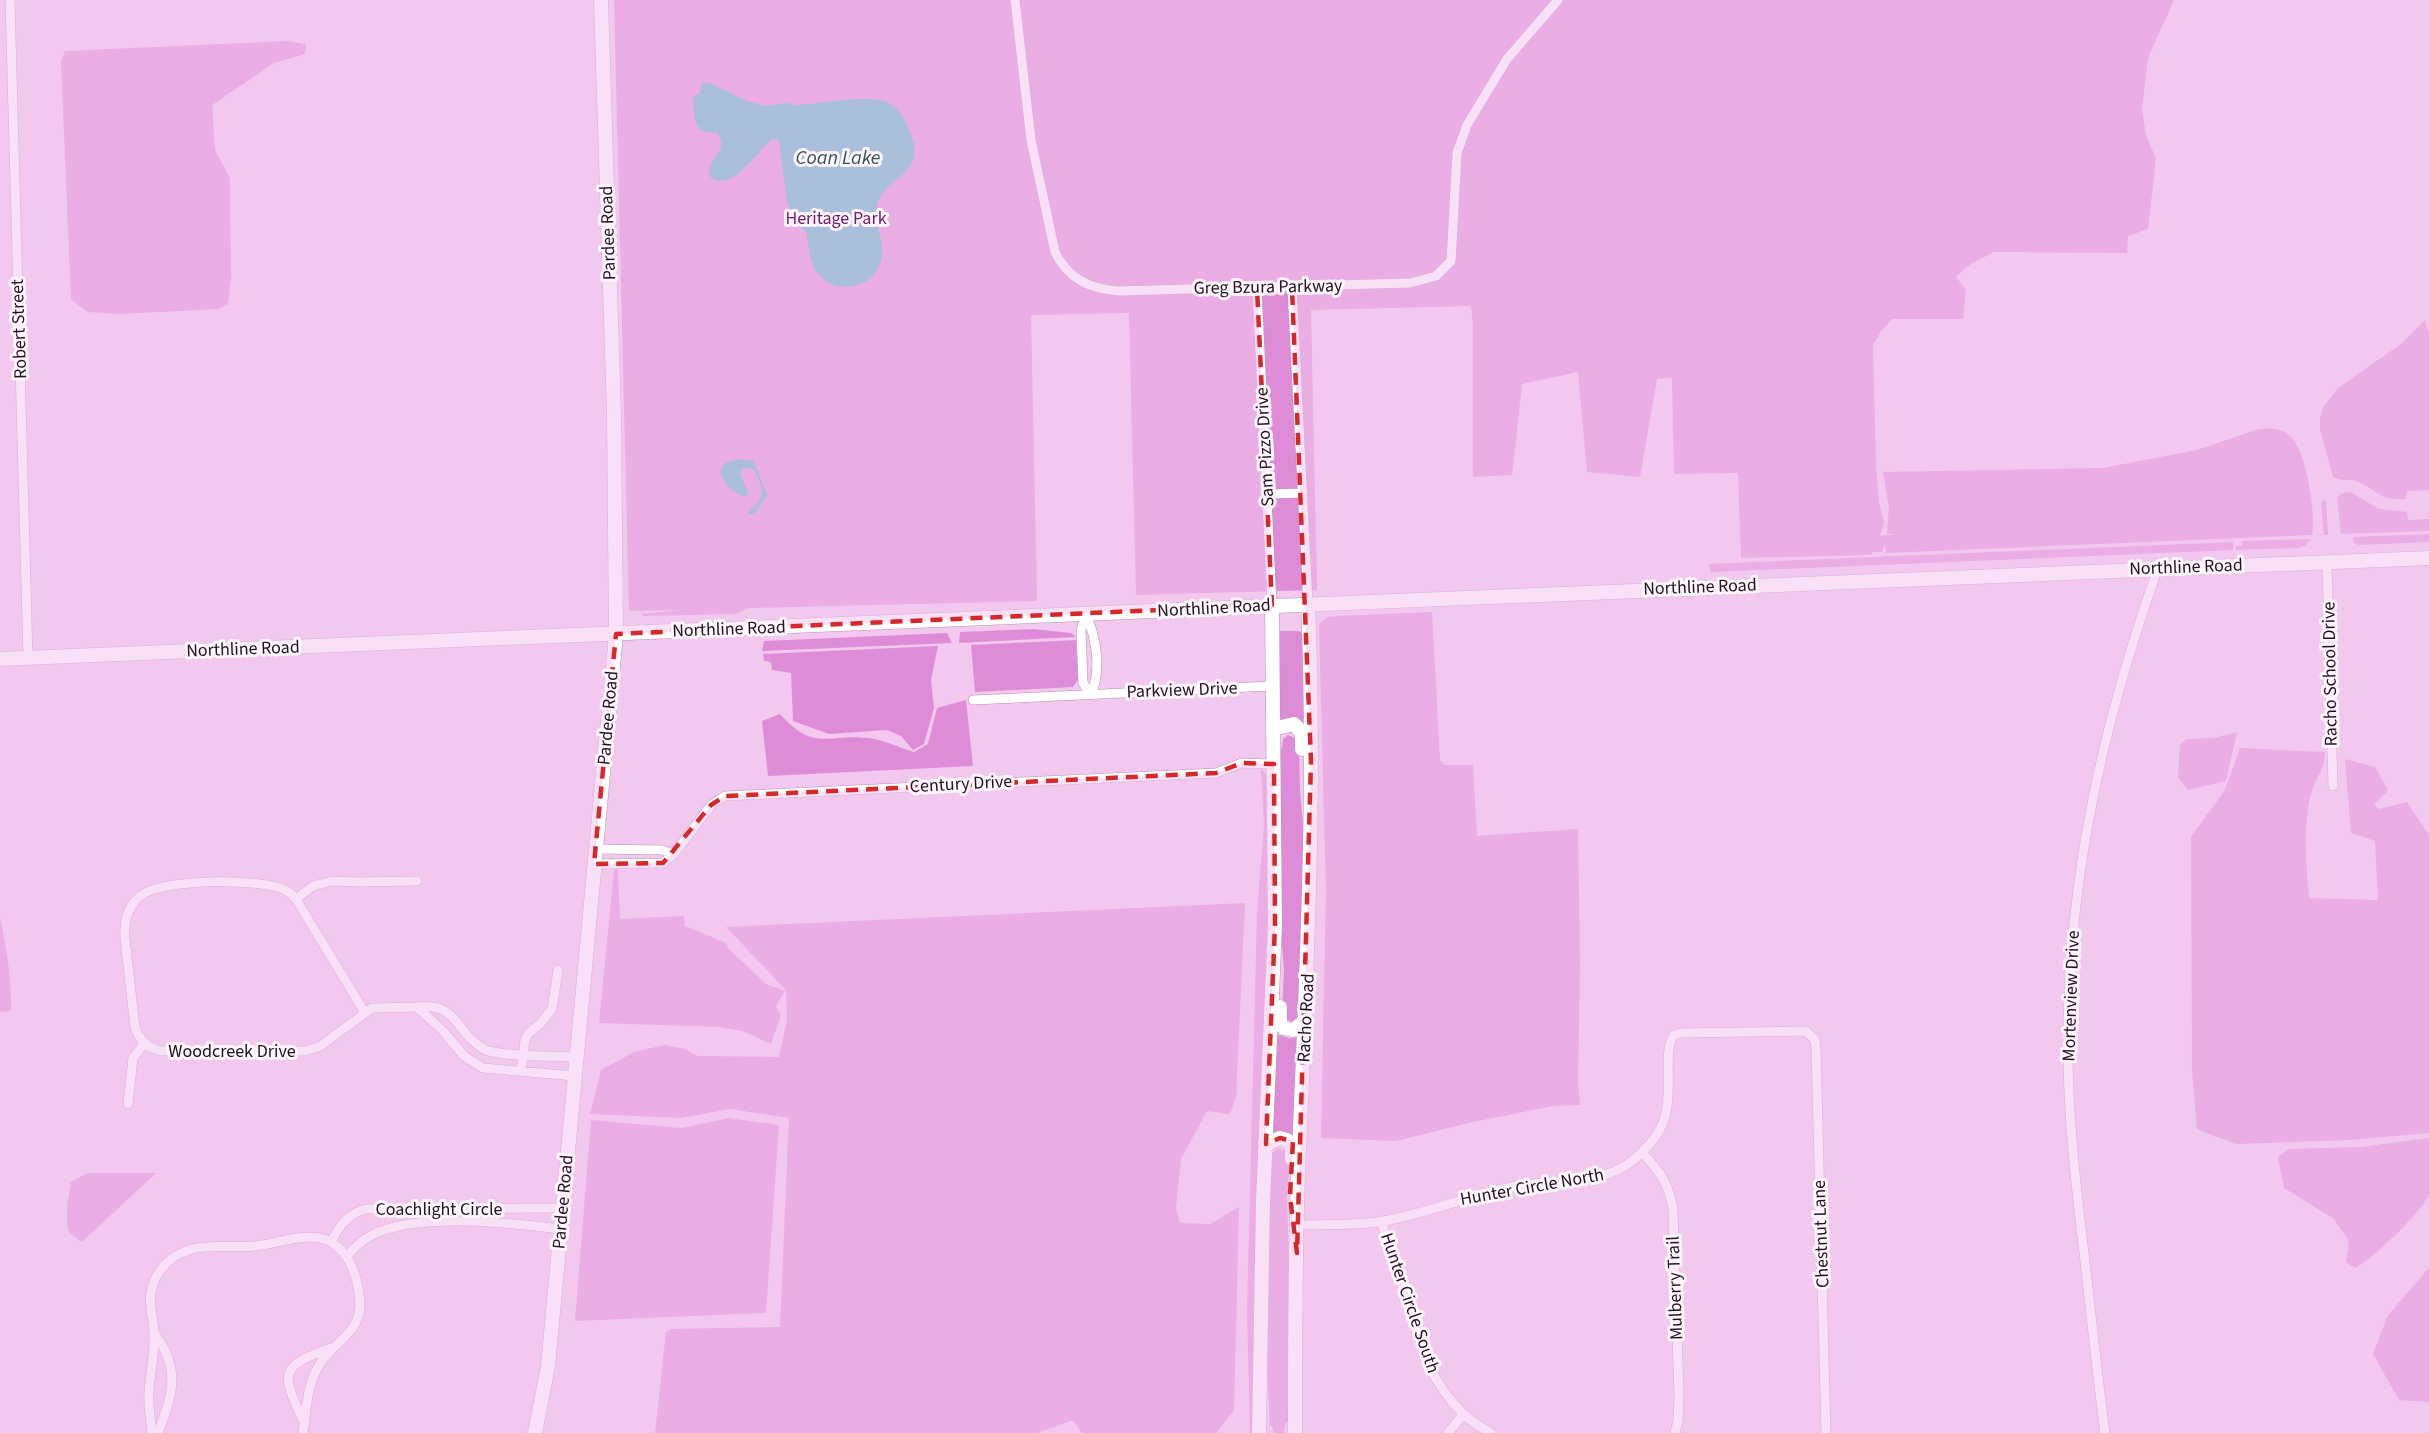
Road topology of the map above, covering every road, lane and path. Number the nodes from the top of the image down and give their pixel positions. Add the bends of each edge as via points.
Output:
1 (10, 0) edge
2 (601, 0) edge
3 (1015, 0) edge
4 (1558, 0) edge
5 (1257, 288) junction
6 (1292, 288) junction
7 (1303, 493) junction
8 (1267, 494) junction
9 (2429, 558) edge
10 (2327, 561) junction
11 (2157, 568) junction
12 (1308, 604) junction
13 (1272, 605) junction
14 (1086, 614) junction
15 (616, 634) junction
16 (28, 658) junction
17 (0, 659) edge
18 (1273, 687) junction
19 (1091, 694) junction
20 (973, 700) dead end
21 (1273, 729) junction
22 (1274, 764) junction
23 (2333, 786) dead end
24 (1310, 847) junction
25 (595, 849) junction
26 (674, 854) junction
27 (594, 864) junction
28 (417, 881) dead end
29 (296, 899) junction
30 (1275, 925) junction
31 (558, 970) dead end
32 (417, 1007) junction
33 (365, 1013) junction
34 (1305, 1021) junction
35 (1812, 1035) joint
36 (475, 1042) junction
37 (144, 1044) junction
38 (522, 1054) junction
39 (464, 1056) junction
40 (577, 1057) junction
41 (521, 1071) junction
42 (575, 1076) junction
43 (128, 1104) dead end
44 (1266, 1144) junction
45 (1643, 1153) junction
46 (563, 1208) junction
47 (1381, 1221) junction
48 (1297, 1225) junction
49 (561, 1229) junction
50 (331, 1242) junction
51 (1297, 1253) junction
52 (347, 1256) junction
53 (1260, 1326) junction
54 (154, 1333) junction
55 (334, 1347) junction
56 (1463, 1416) junction
57 (304, 1428) edge
58 (1295, 1432) edge
59 (153, 1433) edge
60 (158, 1433) edge
61 (535, 1433) edge
62 (1259, 1433) edge
63 (1268, 1433) edge
64 (1448, 1433) edge
65 (1491, 1433) edge
66 (1675, 1433) edge
67 (1826, 1433) edge
68 (2105, 1433) edge

1 - 16 street, Robert Street
2 - 15 main road, Pardee Road via 614,415
3 - 5 street, Greg Bzura Parkway via 1031,140 1052,239 1067,271 1093,288 1106,290
4 - 6 street, Greg Bzura Parkway via 1508,59 1467,125 1455,169 1451,261 1436,276 1410,283
5 - 6 street, Greg Bzura Parkway
5 - 8 street, Sam Pizzo Drive
6 - 7 street, Sam Pizzo Drive
7 - 8 street
7 - 12 street, Sam Pizzo Drive
8 - 13 street, Sam Pizzo Drive
9 - 10 main road, Northline Road
10 - 11 main road, Northline Road
10 - 23 street, Racho School Drive
11 - 12 main road, Northline Road
11 - 68 street, Mortenview Drive via 2120,682 2100,761 2081,858 2071,954 2067,1051 2072,1145
12 - 13 main road, Northline Road
12 - 24 main road, Racho Road
13 - 14 main road, Northline Road
13 - 18 main road, Racho Road
14 - 15 main road, Northline Road
14 - 19 street via 1094,637 1097,681
14 - 19 street via 1081,631 1083,683
15 - 16 main road, Northline Road
15 - 25 main road, Pardee Road
16 - 17 main road, Northline Road
18 - 19 street, Parkview Drive
18 - 21 main road, Racho Road
19 - 20 street, Parkview Drive
21 - 22 main road, Racho Road
21 - 24 main road via 1294,724 1302,733
22 - 26 street, Century Drive via 1242,763 1216,773 725,796 711,805
22 - 30 main road, Racho Road
24 - 34 main road, Racho Road
25 - 26 street via 662,850
25 - 27 main road, Pardee Road
26 - 27 street via 663,863
27 - 40 main road, Pardee Road
28 - 29 street via 332,881 314,886
29 - 33 street
29 - 37 street, Woodcreek Drive via 274,886 195,882 160,886 139,896 124,925 135,1027
30 - 34 main road via 1281,970 1280,1024 1293,1030
30 - 44 main road, Racho Road
31 - 38 street via 552,1009 529,1033
32 - 33 street, Woodcreek Drive via 380,1007
32 - 36 street, Woodcreek Drive via 433,1005 449,1012
32 - 39 street
33 - 37 street, Woodcreek Drive via 319,1047 304,1051 162,1051
34 - 48 main road, Racho Road
35 - 45 street, Hunter Circle North via 1800,1030 1674,1035 1669,1048 1669,1103 1664,1122
35 - 67 street, Chestnut Lane via 1816,1049
36 - 38 street, Woodcreek Drive via 491,1052
36 - 39 street
37 - 43 street via 133,1058
38 - 40 street, Woodcreek Drive
38 - 41 street
39 - 41 street via 483,1068
40 - 42 main road, Pardee Road
41 - 42 street
42 - 46 main road, Pardee Road
44 - 51 main road via 1280,1138 1291,1143 1290,1197
44 - 53 main road, Racho Road
45 - 47 street, Hunter Circle North via 1628,1165 1590,1178 1492,1191
45 - 66 street, Mulberry Trail via 1663,1175 1673,1210 1678,1394
46 - 49 main road, Pardee Road
46 - 50 street, Coachlight Circle via 366,1209 348,1216
47 - 48 street, Hunter Circle North
47 - 56 street, Hunter Circle South via 1428,1365
48 - 51 main road, Racho Road
49 - 52 street, Coachlight Circle via 423,1222 372,1235
49 - 61 main road, Pardee Road via 548,1366
50 - 52 street
50 - 54 street via 310,1238 201,1248 179,1255 159,1273 150,1293
51 - 58 main road, Racho Road
52 - 55 street via 359,1297 359,1316 350,1333
53 - 62 main road, Racho Road
53 - 63 main road via 1267,1379
54 - 59 street via 148,1394
54 - 60 street via 167,1354 172,1375 171,1395
55 - 57 street via 325,1354 313,1377
55 - 57 street via 298,1361 288,1376 289,1390
56 - 64 street
56 - 65 street, Hunter Circle South

